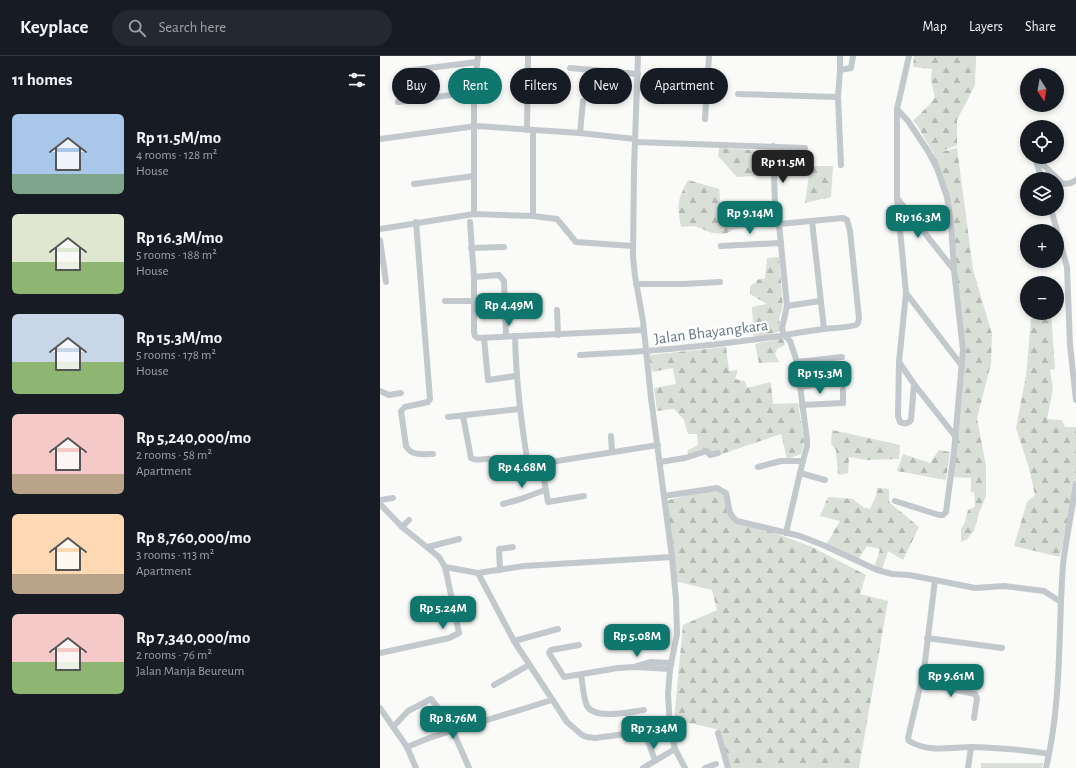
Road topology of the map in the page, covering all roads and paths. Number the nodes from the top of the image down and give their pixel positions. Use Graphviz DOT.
graph roads {
  1 [pos="528,56"];
  2 [pos="638,56"];
  3 [pos="709,56"];
  4 [pos="840,56"];
  5 [pos="853,56"];
  6 [pos="909,56"];
  7 [pos="478,59"];
  8 [pos="423,68"];
  9 [pos="571,68"];
  10 [pos="840,70"];
  11 [pos="638,74"];
  12 [pos="738,94"];
  13 [pos="838,97"];
  14 [pos="474,104"];
  15 [pos="583,104"];
  16 [pos="897,109"];
  17 [pos="705,119"];
  18 [pos="473,126"];
  19 [pos="530,130"];
  20 [pos="580,133"];
  21 [pos="380,139"];
  22 [pos="635,140"];
  23 [pos="773,146"];
  24 [pos="805,148"];
  25 [pos="1042,164"];
  26 [pos="841,165"];
  27 [pos="474,176"];
  28 [pos="1076,180"];
  29 [pos="414,184"];
  30 [pos="897,198"];
  31 [pos="474,214"];
  32 [pos="533,216"];
  33 [pos="1053,216"];
  34 [pos="416,222"];
  35 [pos="470,222"];
  36 [pos="812,222"];
  37 [pos="779,224"];
  38 [pos="380,229"];
  39 [pos="380,240"];
  40 [pos="781,243"];
  41 [pos="633,246"];
  42 [pos="721,246"];
  43 [pos="504,247"];
  44 [pos="471,248"];
  45 [pos="954,270"];
  46 [pos="474,277"];
  47 [pos="386,282"];
  48 [pos="720,282"];
  49 [pos="636,284"];
  50 [pos="906,293"];
  51 [pos="445,301"];
  52 [pos="474,301"];
  53 [pos="820,301"];
  54 [pos="787,306"];
  55 [pos="557,310"];
  56 [pos="824,329"];
  57 [pos="644,330"];
  58 [pos="558,335"];
  59 [pos="782,335"];
  60 [pos="506,336"];
  61 [pos="515,336"];
  62 [pos="484,338"];
  63 [pos="646,352"];
  64 [pos="580,355"];
  65 [pos="842,357"];
  66 [pos="796,362"];
  67 [pos="899,362"];
  68 [pos="962,366"];
  69 [pos="516,376"];
  70 [pos="834,382"];
  71 [pos="914,384"];
  72 [pos="800,387"];
  73 [pos="843,390"];
  74 [pos="380,391"];
  75 [pos="401,393"];
  76 [pos="1076,400"];
  77 [pos="802,405"];
  78 [pos="519,409"];
  79 [pos="463,416"];
  80 [pos="448,417"];
  81 [pos="611,436"];
  82 [pos="955,436"];
  83 [pos="658,445"];
  84 [pos="612,452"];
  85 [pos="718,453"];
  86 [pos="433,454"];
  87 [pos="803,461"];
  88 [pos="660,462"];
  89 [pos="541,463"];
  90 [pos="528,465"];
  91 [pos="758,467"];
  92 [pos="800,473"];
  93 [pos="825,480"];
  94 [pos="1076,484"];
  95 [pos="545,490"];
  96 [pos="584,496"];
  97 [pos="664,496"];
  98 [pos="393,498"];
  99 [pos="380,500"];
  100 [pos="895,501"];
  101 [pos="380,504"];
  102 [pos="503,504"];
  103 [pos="409,520"];
  104 [pos="402,526"];
  105 [pos="786,532"];
  106 [pos="459,539"];
  107 [pos="428,547"];
  108 [pos="513,547"];
  109 [pos="672,557"];
  110 [pos="445,567"];
  111 [pos="500,570"];
  112 [pos="478,573"];
  113 [pos="935,580"];
  114 [pos="1061,602"];
  115 [pos="558,629"];
  116 [pos="927,638"];
  117 [pos="514,641"];
  118 [pos="579,645"];
  119 [pos="1002,648"];
  120 [pos="380,653"];
  121 [pos="671,663"];
  122 [pos="529,665"];
  123 [pos="635,667"];
  124 [pos="670,669"];
  125 [pos="581,675"];
  126 [pos="921,683"];
  127 [pos="494,685"];
  128 [pos="552,700"];
  129 [pos="380,708"];
  130 [pos="644,710"];
  131 [pos="974,718"];
  132 [pos="393,728"];
  133 [pos="670,728"];
  134 [pos="454,730"];
  135 [pos="644,731"];
  136 [pos="718,733"];
  137 [pos="407,747"];
  138 [pos="971,747"];
  139 [pos="675,749"];
  140 [pos="1049,754"];
  141 [pos="655,760"];
  142 [pos="716,764"];
  143 [pos="416,768"];
  144 [pos="470,768"];
  145 [pos="643,768"];
  146 [pos="685,768"];
  147 [pos="705,768"];
  148 [pos="728,768"];
  149 [pos="968,768"];
  150 [pos="1046,768"];
  1 -- 19 [label="street"];
  2 -- 11 [label="street"];
  3 -- 17 [label="street"];
  4 -- 10 [label="street"];
  5 -- 10 [label="street"];
  6 -- 16 [label="street"];
  7 -- 8 [label="street"];
  9 -- 11 [label="street"];
  10 -- 13 [label="street"];
  11 -- 22 [label="street"];
  12 -- 13 [label="street"];
  13 -- 26 [label="street"];
  14 -- 18 [label="street"];
  15 -- 20 [label="street"];
  16 -- 30 [label="street"];
  16 -- 45 [label="street"];
  18 -- 19 [label="street"];
  18 -- 21 [label="street"];
  18 -- 27 [label="street"];
  19 -- 20 [label="street"];
  19 -- 32 [label="street"];
  20 -- 22 [label="street"];
  22 -- 23 [label="street"];
  22 -- 41 [label="street"];
  23 -- 24 [label="street"];
  23 -- 37 [label="street"];
  25 -- 28 [label="street"];
  27 -- 29 [label="street"];
  27 -- 31 [label="street"];
  30 -- 45 [label="street"];
  30 -- 50 [label="street"];
  31 -- 32 [label="street"];
  31 -- 34 [label="street"];
  32 -- 41 [label="street"];
  33 -- 76 [label="street"];
  34 -- 38 [label="street"];
  34 -- 86 [label="street"];
  35 -- 44 [label="street"];
  36 -- 37 [label="street"];
  36 -- 53 [label="street"];
  36 -- 56 [label="street, Jalan Bhayangkara"];
  37 -- 40 [label="street"];
  39 -- 47 [label="street"];
  40 -- 42 [label="street"];
  40 -- 54 [label="street"];
  41 -- 49 [label="street"];
  43 -- 44 [label="street"];
  44 -- 46 [label="street"];
  45 -- 68 [label="street"];
  46 -- 52 [label="street"];
  46 -- 60 [label="street"];
  48 -- 49 [label="street"];
  49 -- 57 [label="street"];
  50 -- 67 [label="street"];
  50 -- 68 [label="street"];
  51 -- 52 [label="street"];
  52 -- 62 [label="street"];
  53 -- 54 [label="street"];
  53 -- 56 [label="street"];
  54 -- 59 [label="street"];
  55 -- 58 [label="street"];
  56 -- 59 [label="street, Jalan Bhayangkara"];
  57 -- 58 [label="street"];
  57 -- 63 [label="street"];
  58 -- 61 [label="street"];
  59 -- 63 [label="street, Jalan Bhayangkara"];
  59 -- 66 [label="street"];
  60 -- 61 [label="street"];
  60 -- 62 [label="street"];
  61 -- 69 [label="street"];
  62 -- 69 [label="street"];
  63 -- 64 [label="street, Jalan Bhayangkara"];
  63 -- 83 [label="street"];
  65 -- 66 [label="street"];
  66 -- 72 [label="street"];
  67 -- 71 [label="street"];
  67 -- 71 [label="street"];
  68 -- 82 [label="street"];
  69 -- 78 [label="street"];
  70 -- 72 [label="street"];
  71 -- 82 [label="street"];
  72 -- 77 [label="street"];
  73 -- 77 [label="street"];
  74 -- 75 [label="street"];
  77 -- 87 [label="street"];
  78 -- 79 [label="street"];
  78 -- 90 [label="street"];
  79 -- 80 [label="street"];
  79 -- 90 [label="street"];
  81 -- 84 [label="street"];
  82 -- 100 [label="street"];
  83 -- 84 [label="street"];
  83 -- 88 [label="street"];
  84 -- 89 [label="street"];
  85 -- 88 [label="street"];
  87 -- 91 [label="street"];
  87 -- 92 [label="street"];
  88 -- 97 [label="street"];
  89 -- 90 [label="street"];
  89 -- 95 [label="street"];
  92 -- 93 [label="street"];
  92 -- 105 [label="street"];
  94 -- 114 [label="street"];
  95 -- 96 [label="street"];
  95 -- 102 [label="street"];
  97 -- 105 [label="street"];
  97 -- 109 [label="street"];
  98 -- 99 [label="street"];
  101 -- 104 [label="street"];
  103 -- 104 [label="street"];
  104 -- 107 [label="street"];
  105 -- 113 [label="street"];
  106 -- 107 [label="street"];
  107 -- 110 [label="street"];
  108 -- 111 [label="street"];
  109 -- 111 [label="street"];
  109 -- 121 [label="street"];
  110 -- 112 [label="street"];
  110 -- 120 [label="street"];
  111 -- 112 [label="street"];
  112 -- 117 [label="street"];
  113 -- 114 [label="street"];
  113 -- 116 [label="street"];
  114 -- 140 [label="street"];
  115 -- 117 [label="street"];
  116 -- 119 [label="street"];
  116 -- 126 [label="street"];
  117 -- 122 [label="street"];
  118 -- 125 [label="street"];
  121 -- 123 [label="street"];
  121 -- 124 [label="street"];
  122 -- 127 [label="street"];
  122 -- 128 [label="street"];
  123 -- 124 [label="street"];
  123 -- 125 [label="street"];
  124 -- 133 [label="street"];
  125 -- 130 [label="street"];
  126 -- 131 [label="street"];
  126 -- 138 [label="street"];
  128 -- 134 [label="street"];
  128 -- 135 [label="street"];
  129 -- 132 [label="street"];
  132 -- 134 [label="street"];
  132 -- 137 [label="street"];
  133 -- 135 [label="street"];
  133 -- 139 [label="street"];
  134 -- 137 [label="street"];
  134 -- 144 [label="street"];
  135 -- 141 [label="street"];
  136 -- 148 [label="street"];
  137 -- 143 [label="street"];
  138 -- 140 [label="street"];
  138 -- 149 [label="street"];
  139 -- 141 [label="street"];
  139 -- 146 [label="street"];
  140 -- 150 [label="street"];
  141 -- 145 [label="street"];
  142 -- 147 [label="street"];
}
